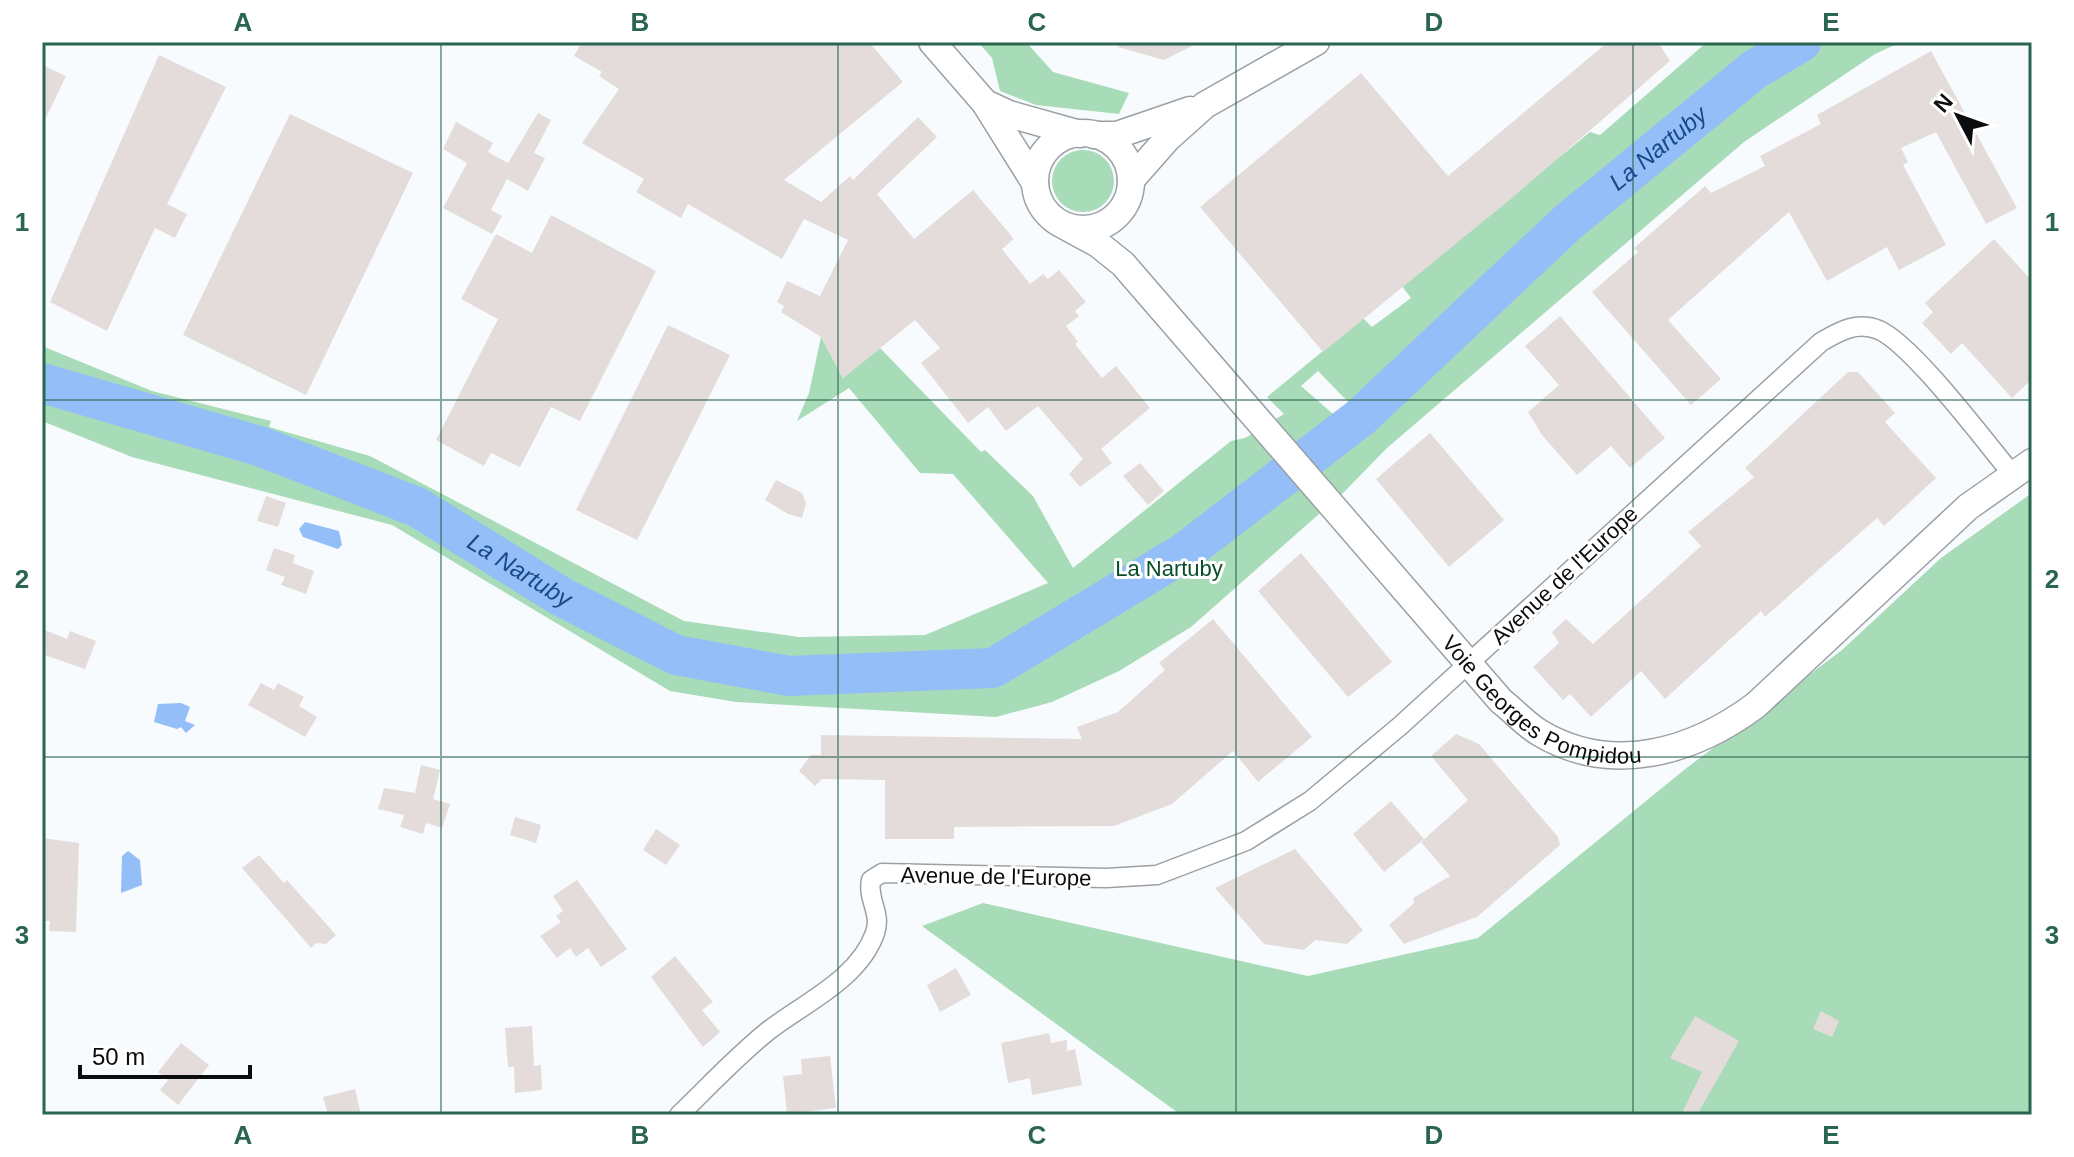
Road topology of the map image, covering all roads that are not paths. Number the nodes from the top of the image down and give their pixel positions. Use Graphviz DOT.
graph roads {
  1 [pos="932,42"];
  2 [pos="1316,42"];
  3 [pos="985,103"];
  4 [pos="1205,105"];
  5 [pos="1087,134"];
  6 [pos="1035,183"];
  7 [pos="1128,191"];
  8 [pos="1065,226"];
  9 [pos="1123,264"];
  10 [pos="2023,469"];
  11 [pos="1469,663"];
  12 [pos="679,1115"];
  1 -- 3 [label="street"];
  2 -- 4 [label="street"];
  3 -- 5 [label="street"];
  3 -- 6 [label="street"];
  4 -- 5 [label="street"];
  4 -- 7 [label="street"];
  5 -- 6 [label="street"];
  5 -- 7 [label="street"];
  6 -- 8 [label="street"];
  7 -- 8 [label="street"];
  7 -- 9 [label="street"];
  8 -- 9 [label="street, Voie Georges Pompidou"];
  9 -- 11 [label="street, Voie Georges Pompidou"];
  10 -- 11 [label="street, Voie Georges Pompidou"];
  10 -- 11 [label="street, Avenue de l'Europe"];
  11 -- 12 [label="street, Avenue de l'Europe"];
}
